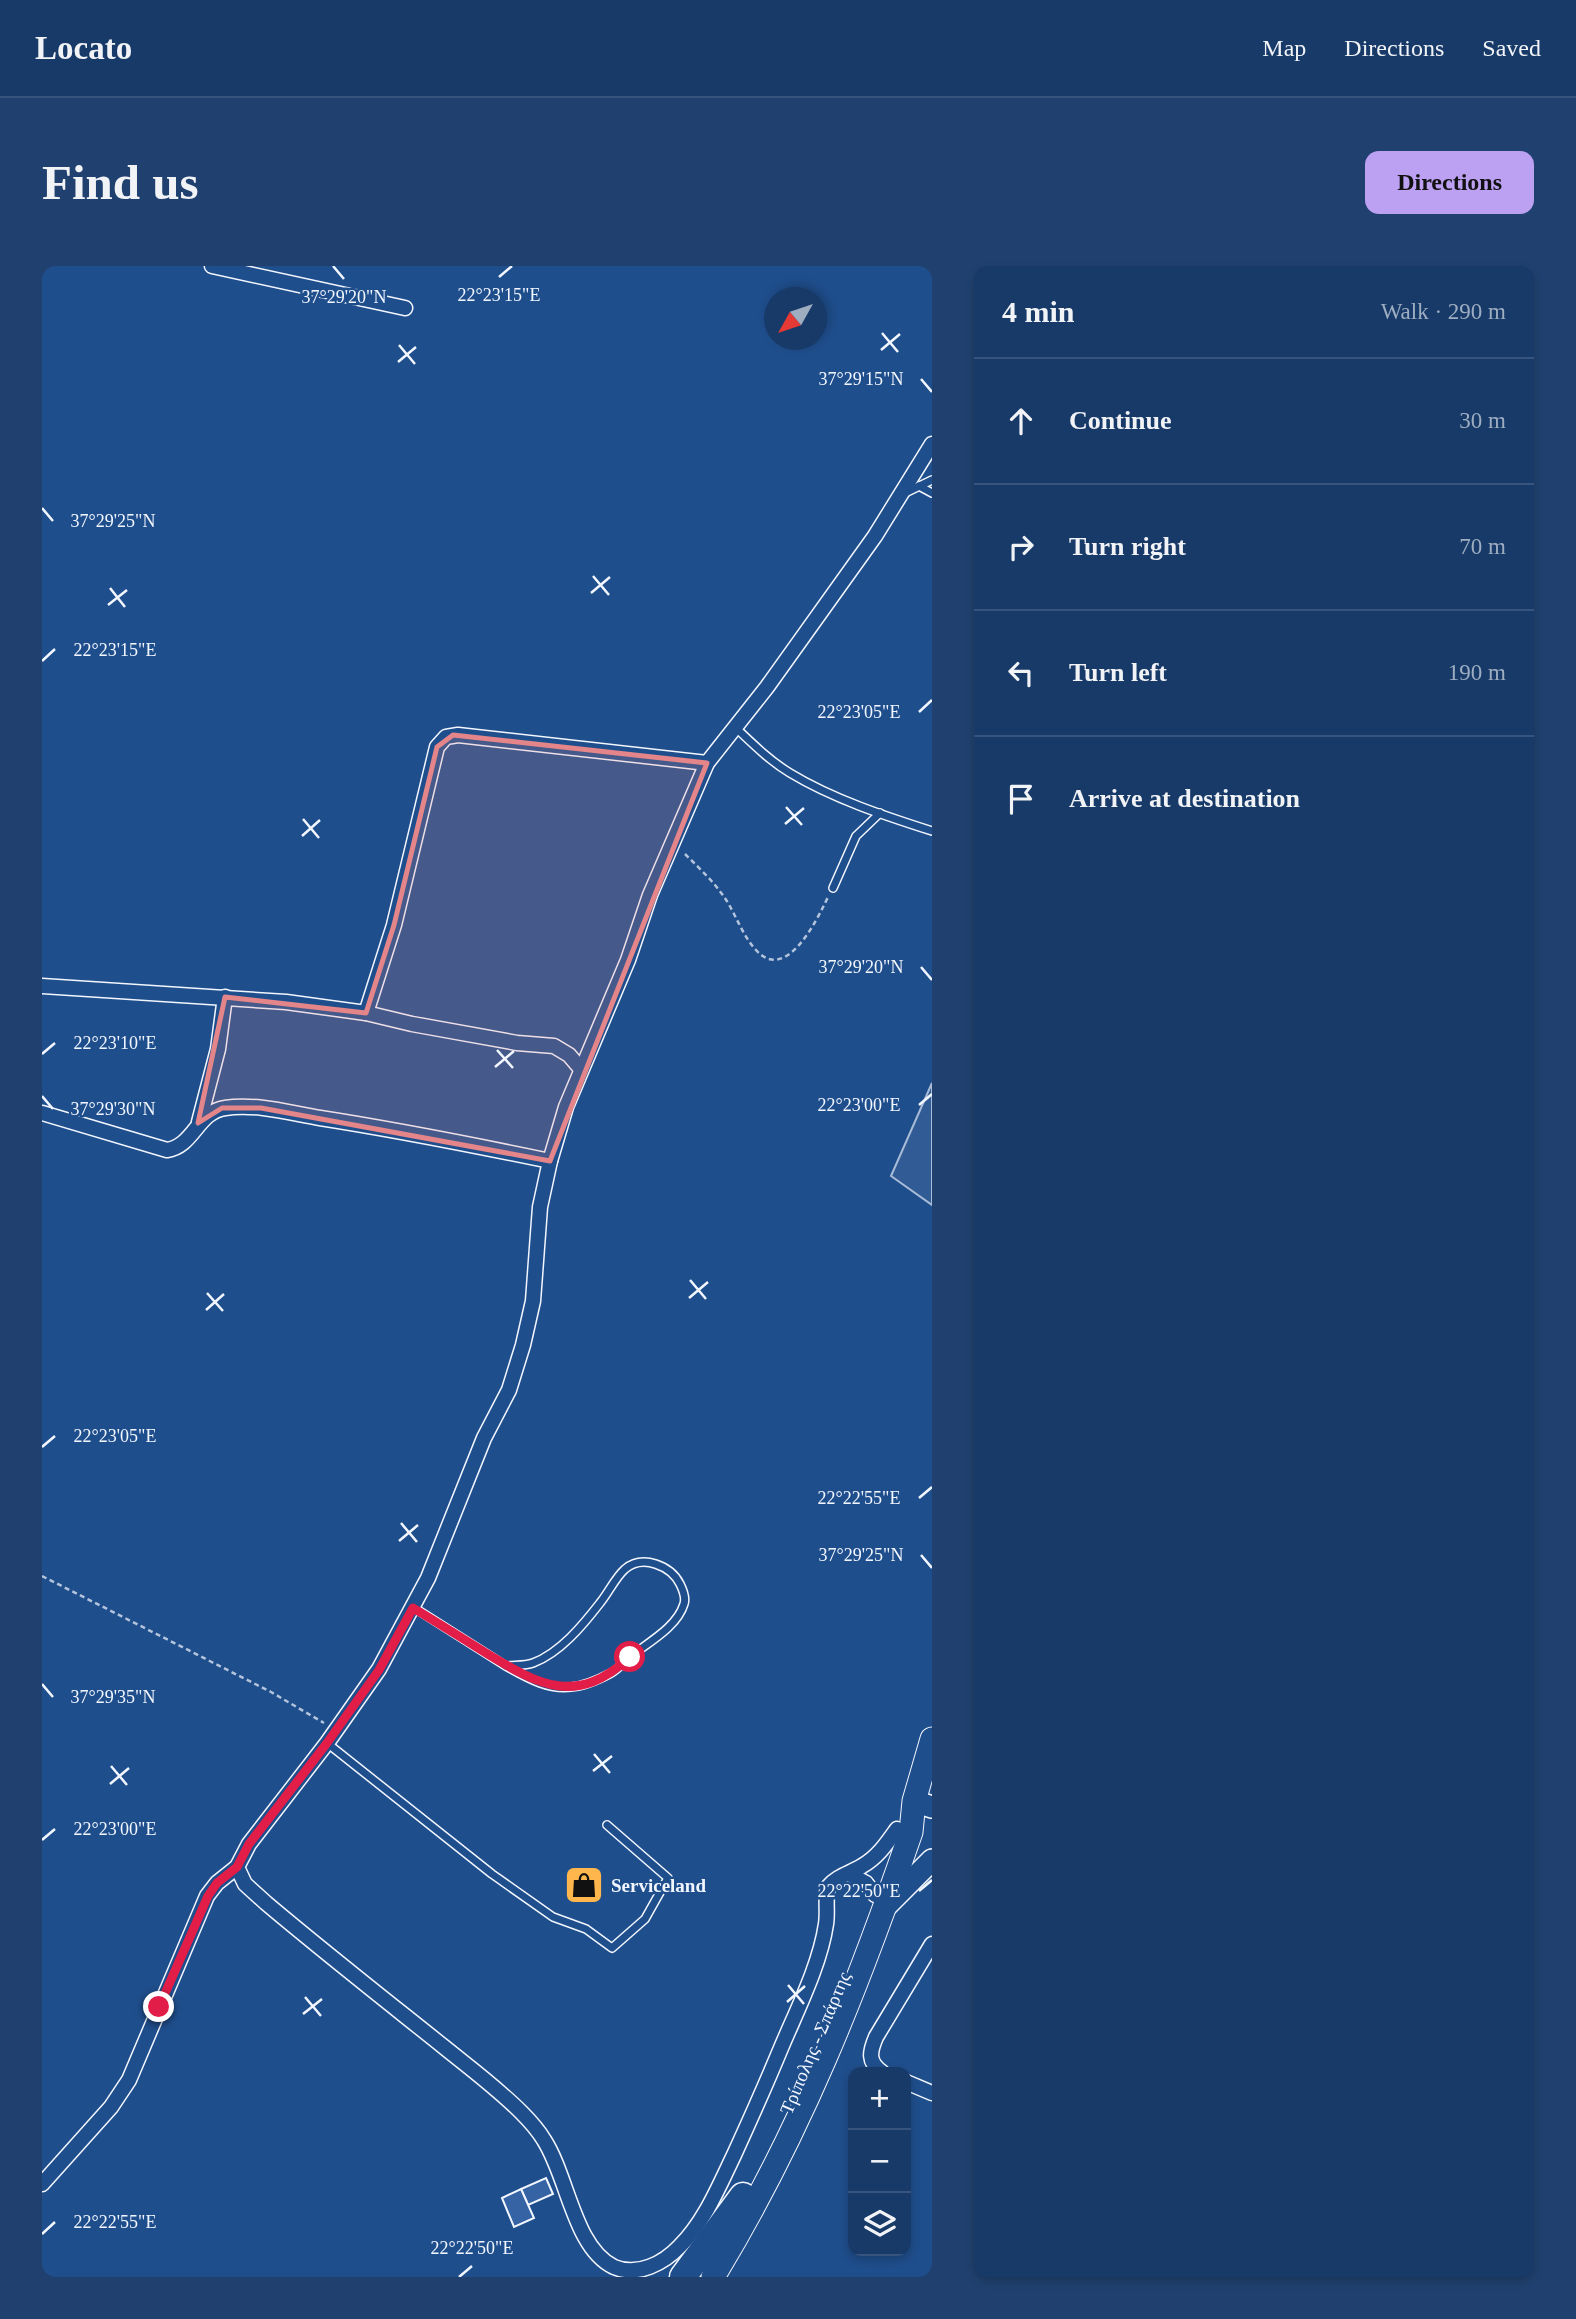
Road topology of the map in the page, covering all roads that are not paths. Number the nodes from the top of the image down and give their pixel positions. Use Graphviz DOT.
graph roads {
  1 [pos="212,266"];
  2 [pos="405,308"];
  3 [pos="932,444"];
  4 [pos="932,480"];
  5 [pos="919,486"];
  6 [pos="932,493"];
  7 [pos="901,495"];
  8 [pos="735,727"];
  9 [pos="707,763"];
  10 [pos="880,813"];
  11 [pos="932,831"];
  12 [pos="833,888"];
  13 [pos="42,986"];
  14 [pos="225,997"];
  15 [pos="366,1013"];
  16 [pos="581,1069"];
  17 [pos="42,1114"];
  18 [pos="198,1124"];
  19 [pos="550,1161"];
  20 [pos="413,1608"];
  21 [pos="506,1665"];
  22 [pos="932,1739"];
  23 [pos="327,1743"];
  24 [pos="926,1778"];
  25 [pos="923,1804"];
  26 [pos="607,1825"];
  27 [pos="897,1829"];
  28 [pos="932,1860"];
  29 [pos="237,1867"];
  30 [pos="849,1874"];
  31 [pos="880,1901"];
  32 [pos="932,1944"];
  33 [pos="874,2067"];
  34 [pos="911,2084"];
  35 [pos="932,2093"];
  36 [pos="42,2184"];
  37 [pos="743,2196"];
  38 [pos="683,2277"];
  39 [pos="697,2277"];
  40 [pos="713,2277"];
  1 -- 2 [label="street"];
  3 -- 7 [label="street"];
  4 -- 5 [label="lane"];
  5 -- 6 [label="lane"];
  5 -- 7 [label="lane"];
  7 -- 8 [label="street"];
  8 -- 9 [label="street"];
  8 -- 10 [label="lane"];
  9 -- 15 [label="street"];
  9 -- 16 [label="street"];
  10 -- 11 [label="lane"];
  10 -- 12 [label="lane"];
  13 -- 14 [label="street"];
  14 -- 15 [label="street"];
  14 -- 18 [label="street"];
  15 -- 16 [label="street"];
  16 -- 19 [label="street"];
  17 -- 18 [label="street"];
  18 -- 19 [label="street"];
  19 -- 20 [label="street"];
  20 -- 21 [label="lane"];
  20 -- 23 [label="street"];
  21 -- 21 [label="lane"];
  22 -- 24 [label="main road, Τρίπολης - Σπάρτης"];
  23 -- 26 [label="lane"];
  23 -- 29 [label="street"];
  24 -- 25 [label="main road, Τρίπολης - Σπάρτης"];
  25 -- 27 [label="main road, Τρίπολης - Σπάρτης"];
  25 -- 31 [label="main road, Τρίπολης - Σπάρτης"];
  27 -- 30 [label="street"];
  27 -- 31 [label="main road, Τρίπολης - Σπάρτης"];
  28 -- 31 [label="main road"];
  29 -- 30 [label="street"];
  29 -- 36 [label="street"];
  30 -- 31 [label="street"];
  31 -- 37 [label="main road, Τρίπολης - Σπάρτης"];
  31 -- 40 [label="main road, Τρίπολης - Σπάρτης"];
  32 -- 33 [label="street"];
  34 -- 35 [label="street"];
  37 -- 38 [label="highway"];
  37 -- 39 [label="main road, Τρίπολης - Σπάρτης"];
}
